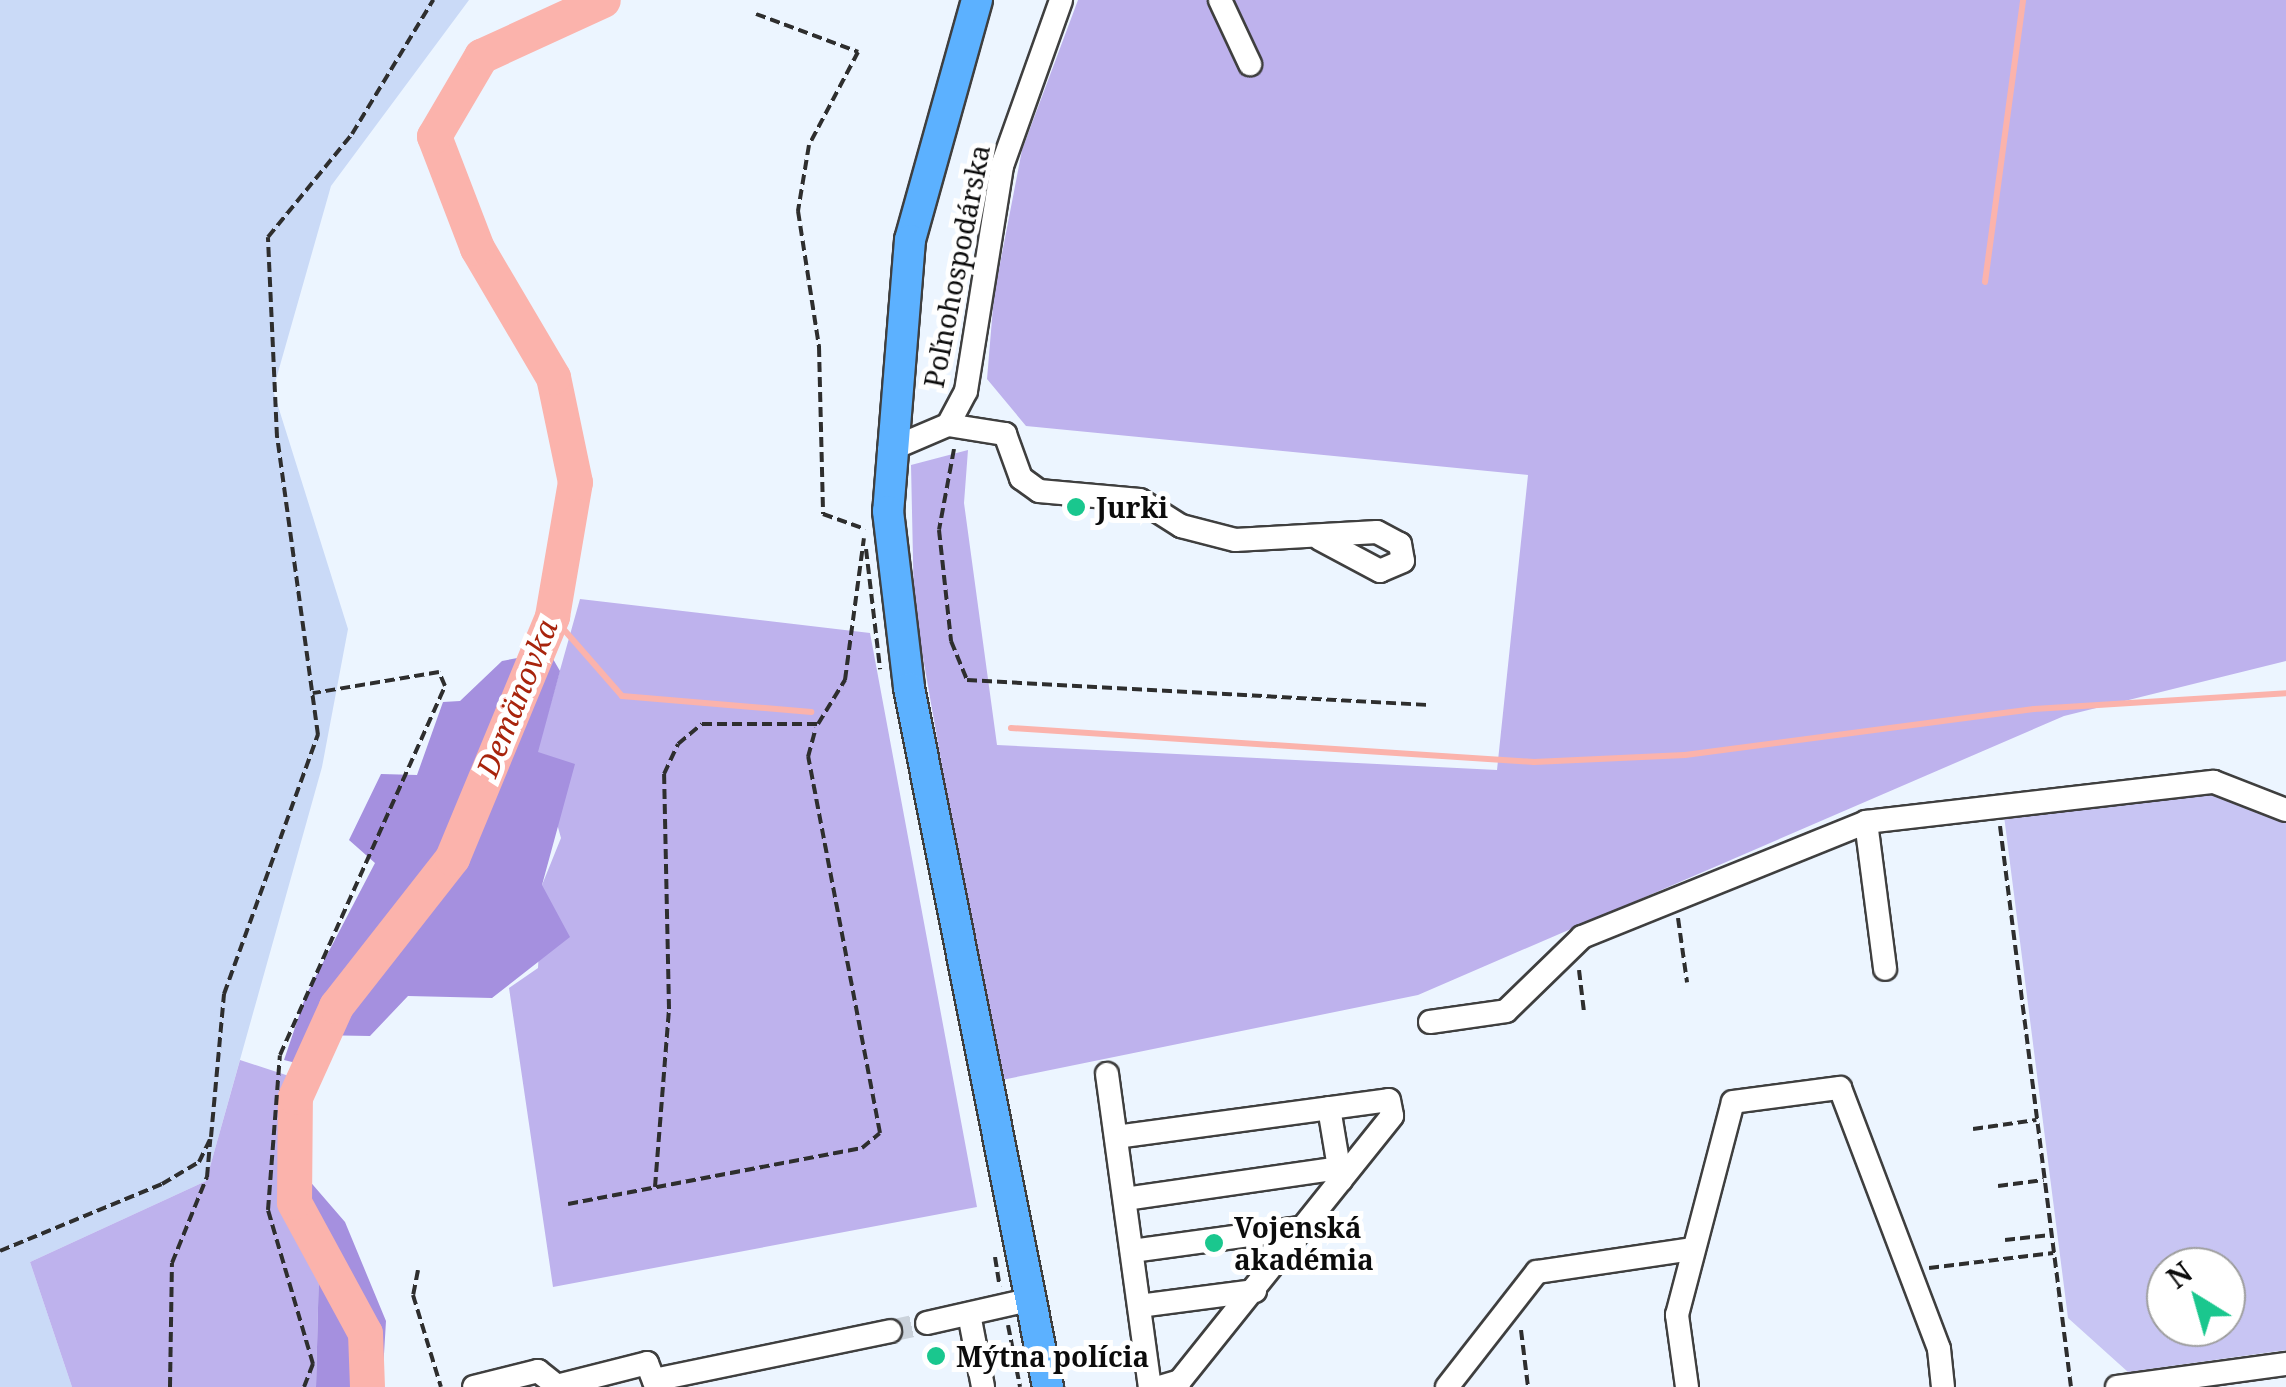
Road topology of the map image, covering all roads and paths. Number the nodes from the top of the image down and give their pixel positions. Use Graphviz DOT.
graph roads {
  1 [pos="433,0"];
  2 [pos="977,0"];
  3 [pos="1061,0"];
  4 [pos="1220,0"];
  5 [pos="756,14"];
  6 [pos="1250,64"];
  7 [pos="953,425"];
  8 [pos="889,450"];
  9 [pos="879,530"];
  10 [pos="1320,539"];
  11 [pos="314,692"];
  12 [pos="1426,704"];
  13 [pos="818,724"];
  14 [pos="1997,804"];
  15 [pos="2286,810"];
  16 [pos="1866,822"];
  17 [pos="1675,899"];
  18 [pos="1575,941"];
  19 [pos="1885,969"];
  20 [pos="1686,982"];
  21 [pos="1584,1012"];
  22 [pos="1430,1022"];
  23 [pos="1107,1074"];
  24 [pos="1329,1108"];
  25 [pos="2036,1120"];
  26 [pos="1973,1128"];
  27 [pos="211,1137"];
  28 [pos="1116,1137"];
  29 [pos="1340,1174"];
  30 [pos="2044,1180"];
  31 [pos="1998,1186"];
  32 [pos="655,1187"];
  33 [pos="1125,1200"];
  34 [pos="568,1204"];
  35 [pos="1307,1227"];
  36 [pos="2051,1234"];
  37 [pos="2005,1240"];
  38 [pos="1692,1249"];
  39 [pos="0,1250"];
  40 [pos="1132,1251"];
  41 [pos="2054,1253"];
  42 [pos="418,1270"];
  43 [pos="1910,1270"];
  44 [pos="1516,1290"];
  45 [pos="1254,1291"];
  46 [pos="1028,1300"];
  47 [pos="1138,1306"];
  48 [pos="968,1314"];
  49 [pos="927,1324"];
  50 [pos="890,1331"];
  51 [pos="2286,1364"];
  52 [pos="553,1384"];
  53 [pos="655,1384"];
  54 [pos="2167,1384"];
  55 [pos="170,1387"];
  56 [pos="304,1387"];
  57 [pos="442,1387"];
  58 [pos="474,1387"];
  59 [pos="983,1387"];
  60 [pos="1048,1387"];
  61 [pos="1150,1387"];
  62 [pos="1160,1387"];
  63 [pos="1447,1387"];
  64 [pos="1528,1387"];
  65 [pos="1688,1387"];
  66 [pos="1943,1387"];
  67 [pos="2071,1387"];
  68 [pos="2117,1387"];
  1 -- 11 [label="path"];
  2 -- 8 [label="main road"];
  3 -- 7 [label="street, Poľnohospodárska"];
  4 -- 6 [label="street"];
  5 -- 9 [label="path"];
  7 -- 8 [label="street, Poľnohospodárska"];
  7 -- 10 [label="street"];
  7 -- 12 [label="path"];
  8 -- 9 [label="main road"];
  9 -- 13 [label="path"];
  9 -- 46 [label="main road"];
  11 -- 27 [label="path"];
  11 -- 56 [label="path"];
  13 -- 32 [label="path"];
  13 -- 32 [label="path"];
  14 -- 15 [label="street"];
  14 -- 16 [label="street"];
  14 -- 25 [label="path"];
  16 -- 17 [label="street"];
  16 -- 19 [label="street"];
  17 -- 18 [label="street"];
  17 -- 20 [label="path"];
  18 -- 21 [label="path"];
  18 -- 22 [label="street"];
  23 -- 28 [label="street"];
  24 -- 28 [label="street"];
  24 -- 29 [label="street"];
  24 -- 29 [label="street"];
  25 -- 26 [label="path"];
  25 -- 30 [label="path"];
  27 -- 39 [label="path"];
  27 -- 55 [label="path"];
  28 -- 33 [label="street"];
  29 -- 33 [label="street"];
  29 -- 35 [label="street"];
  30 -- 31 [label="path"];
  30 -- 36 [label="path"];
  32 -- 34 [label="path"];
  33 -- 40 [label="street"];
  35 -- 40 [label="street"];
  35 -- 45 [label="street"];
  36 -- 37 [label="path"];
  36 -- 41 [label="path"];
  38 -- 43 [label="street"];
  38 -- 44 [label="street"];
  38 -- 65 [label="street"];
  40 -- 47 [label="street"];
  41 -- 43 [label="path"];
  41 -- 67 [label="path"];
  42 -- 57 [label="path"];
  43 -- 66 [label="street"];
  44 -- 63 [label="street"];
  44 -- 64 [label="path"];
  45 -- 47 [label="street"];
  45 -- 62 [label="street"];
  46 -- 48 [label="street"];
  46 -- 60 [label="main road"];
  47 -- 61 [label="street"];
  48 -- 49 [label="street"];
  48 -- 59 [label="street"];
  50 -- 53 [label="street"];
  51 -- 54 [label="street"];
  52 -- 53 [label="street"];
  52 -- 58 [label="street"];
  54 -- 68 [label="street"];
}
